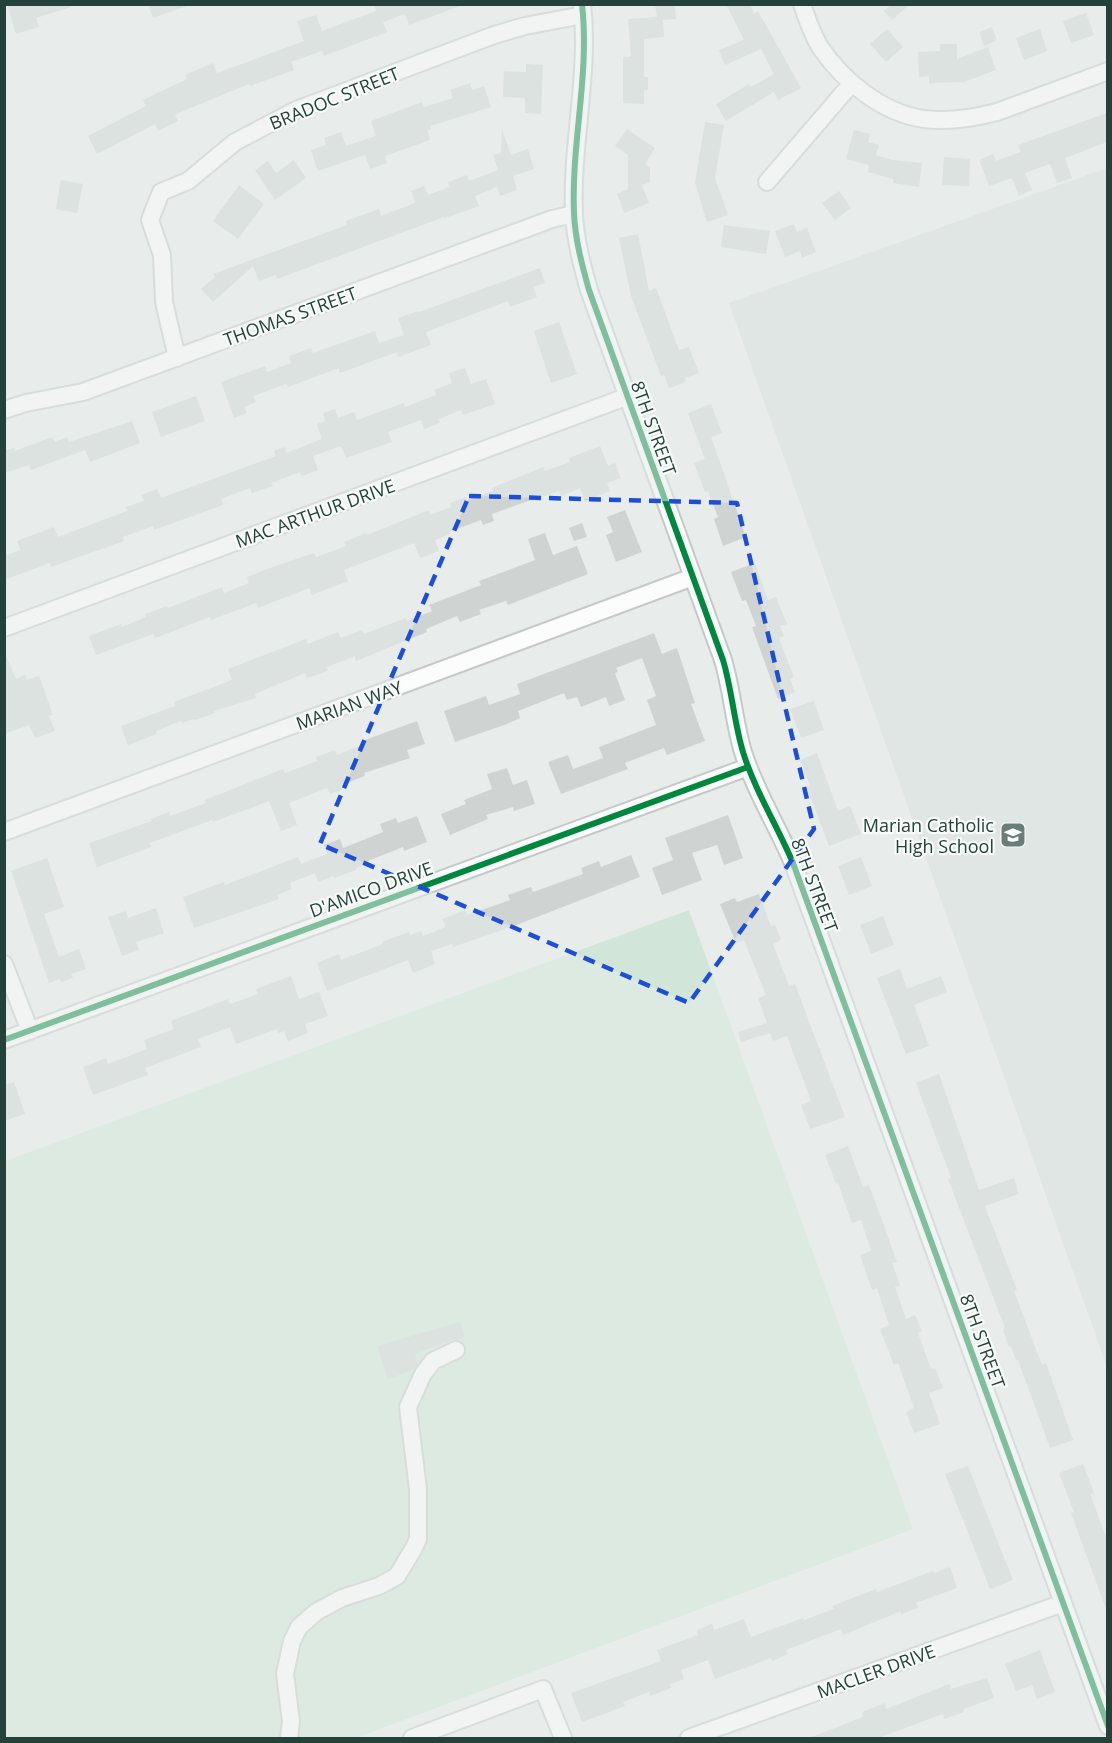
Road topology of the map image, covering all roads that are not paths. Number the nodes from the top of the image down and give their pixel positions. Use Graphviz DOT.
graph roads {
  1 [pos="802,4"];
  2 [pos="582,10"];
  3 [pos="1107,71"];
  4 [pos="852,83"];
  5 [pos="767,182"];
  6 [pos="574,214"];
  7 [pos="177,358"];
  8 [pos="626,397"];
  9 [pos="4,410"];
  10 [pos="693,577"];
  11 [pos="4,628"];
  12 [pos="748,767"];
  13 [pos="4,832"];
  14 [pos="4,963"];
  15 [pos="30,1031"];
  16 [pos="4,1040"];
  17 [pos="456,1350"];
  18 [pos="1063,1603"];
  19 [pos="1107,1725"];
  20 [pos="289,1738"];
  21 [pos="412,1738"];
  22 [pos="563,1738"];
  23 [pos="689,1738"];
  1 -- 4 [label="street"];
  2 -- 6 [label="street, 8TH STREET"];
  2 -- 7 [label="street, BRADOC STREET"];
  3 -- 4 [label="street"];
  4 -- 5 [label="street"];
  6 -- 7 [label="street, THOMAS STREET"];
  6 -- 8 [label="street, 8TH STREET"];
  7 -- 9 [label="street, THOMAS STREET"];
  8 -- 10 [label="street, 8TH STREET"];
  8 -- 11 [label="street, MAC ARTHUR DRIVE"];
  10 -- 12 [label="street, 8TH STREET"];
  10 -- 13 [label="street, MARIAN WAY"];
  12 -- 15 [label="street, D'AMICO DRIVE"];
  12 -- 18 [label="street, 8TH STREET"];
  14 -- 15 [label="street"];
  15 -- 16 [label="street, D'AMICO DRIVE"];
  17 -- 20 [label="street"];
  18 -- 19 [label="street, 8TH STREET"];
  18 -- 23 [label="street, MACLER DRIVE"];
  21 -- 22 [label="street"];
}
